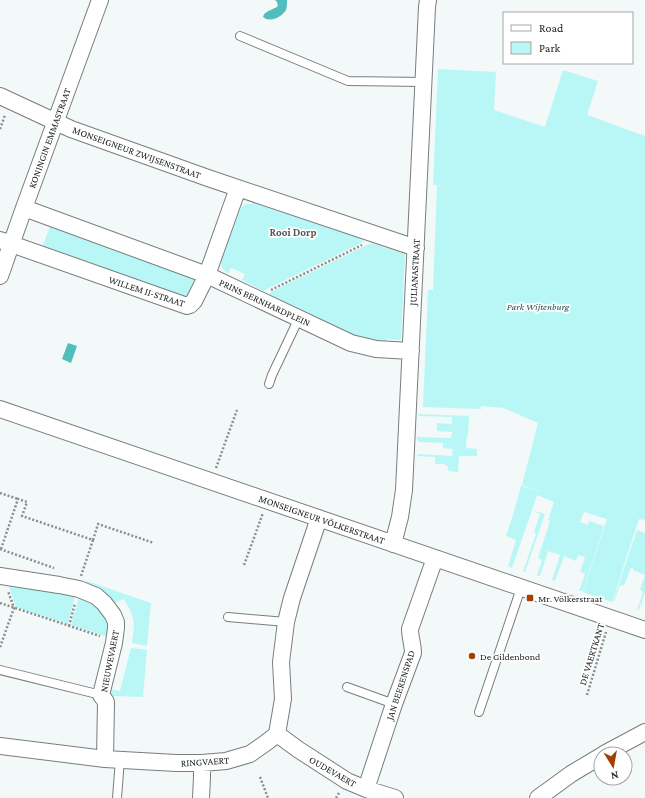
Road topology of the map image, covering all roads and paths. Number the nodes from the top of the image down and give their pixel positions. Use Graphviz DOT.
graph roads {
  1 [pos="100,0"];
  2 [pos="428,0"];
  3 [pos="240,36"];
  4 [pos="423,82"];
  5 [pos="0,96"];
  6 [pos="55,122"];
  7 [pos="238,188"];
  8 [pos="24,208"];
  9 [pos="380,236"];
  10 [pos="6,242"];
  11 [pos="416,248"];
  12 [pos="207,275"];
  13 [pos="0,276"];
  14 [pos="255,298"];
  15 [pos="299,318"];
  16 [pos="411,351"];
  17 [pos="269,384"];
  18 [pos="0,409"];
  19 [pos="237,410"];
  20 [pos="212,481"];
  21 [pos="0,493"];
  22 [pos="18,499"];
  23 [pos="268,501"];
  24 [pos="319,518"];
  25 [pos="93,540"];
  26 [pos="154,543"];
  27 [pos="393,544"];
  28 [pos="1,549"];
  29 [pos="435,558"];
  30 [pos="244,565"];
  31 [pos="3,576"];
  32 [pos="80,578"];
  33 [pos="521,588"];
  34 [pos="0,603"];
  35 [pos="14,608"];
  36 [pos="228,617"];
  37 [pos="610,618"];
  38 [pos="286,622"];
  39 [pos="645,630"];
  40 [pos="114,641"];
  41 [pos="0,647"];
  42 [pos="0,670"];
  43 [pos="347,687"];
  44 [pos="101,695"];
  45 [pos="587,695"];
  46 [pos="394,704"];
  47 [pos="479,712"];
  48 [pos="645,732"];
  49 [pos="277,734"];
  50 [pos="0,746"];
  51 [pos="619,746"];
  52 [pos="112,759"];
  53 [pos="593,761"];
  54 [pos="202,763"];
  55 [pos="260,777"];
  56 [pos="366,789"];
  57 [pos="117,798"];
  58 [pos="201,798"];
  59 [pos="268,798"];
  60 [pos="395,798"];
  61 [pos="538,798"];
  1 -- 6 [label="street, KONINGIN EMMASTRAAT"];
  2 -- 4 [label="street, JULIANASTRAAT"];
  3 -- 4 [label="lane"];
  4 -- 11 [label="street, JULIANASTRAAT"];
  5 -- 6 [label="street, MONSEIGNEUR ZWIJSENSTRAAT"];
  6 -- 7 [label="street, MONSEIGNEUR ZWIJSENSTRAAT"];
  6 -- 8 [label="street, KONINGIN EMMASTRAAT"];
  7 -- 9 [label="street"];
  7 -- 12 [label="street, PRINS BERNHARDPLEIN"];
  8 -- 10 [label="street, KONINGIN EMMASTRAAT"];
  8 -- 12 [label="street"];
  9 -- 11 [label="street"];
  9 -- 14 [label="path"];
  10 -- 12 [label="street, WILLEM II-STRAAT"];
  10 -- 13 [label="street, KONINGIN EMMASTRAAT"];
  11 -- 16 [label="street, JULIANASTRAAT"];
  12 -- 14 [label="street, PRINS BERNHARDPLEIN"];
  14 -- 15 [label="street, PRINS BERNHARDPLEIN"];
  15 -- 16 [label="street, PRINS BERNHARDPLEIN"];
  15 -- 17 [label="lane"];
  16 -- 27 [label="street, JULIANASTRAAT"];
  18 -- 20 [label="street, MONSEIGNEUR VÖLKERSTRAAT"];
  19 -- 20 [label="path"];
  20 -- 23 [label="street, MONSEIGNEUR VÖLKERSTRAAT"];
  21 -- 22 [label="path"];
  22 -- 25 [label="path"];
  22 -- 28 [label="path"];
  23 -- 24 [label="street, MONSEIGNEUR VÖLKERSTRAAT"];
  23 -- 30 [label="path"];
  24 -- 27 [label="street, MONSEIGNEUR VÖLKERSTRAAT"];
  24 -- 38 [label="street"];
  25 -- 26 [label="path"];
  25 -- 32 [label="path"];
  27 -- 29 [label="street, MONSEIGNEUR VÖLKERSTRAAT"];
  29 -- 33 [label="street, MONSEIGNEUR VÖLKERSTRAAT"];
  29 -- 46 [label="street, JAN BEERENSPAD"];
  31 -- 35 [label="path"];
  31 -- 40 [label="street, NIEUWEVAERT"];
  33 -- 37 [label="street, MONSEIGNEUR VÖLKERSTRAAT"];
  33 -- 47 [label="lane"];
  34 -- 35 [label="path"];
  35 -- 40 [label="path"];
  35 -- 41 [label="path"];
  36 -- 38 [label="lane"];
  37 -- 39 [label="street, MONSEIGNEUR VÖLKERSTRAAT"];
  37 -- 45 [label="path, DE VAERTKANT"];
  38 -- 49 [label="street"];
  40 -- 44 [label="street, NIEUWEVAERT"];
  42 -- 44 [label="lane"];
  43 -- 46 [label="lane"];
  44 -- 52 [label="street, NIEUWEVAERT"];
  46 -- 56 [label="street, JAN BEERENSPAD"];
  48 -- 51 [label="street"];
  49 -- 54 [label="street, RINGVAERT"];
  49 -- 56 [label="street, OUDEVAERT"];
  50 -- 52 [label="street, RINGVAERT"];
  52 -- 54 [label="street, RINGVAERT"];
  52 -- 57 [label="lane"];
  53 -- 61 [label="street"];
  54 -- 58 [label="street"];
  55 -- 59 [label="path"];
  56 -- 60 [label="street, OUDEVAERT"];
}
